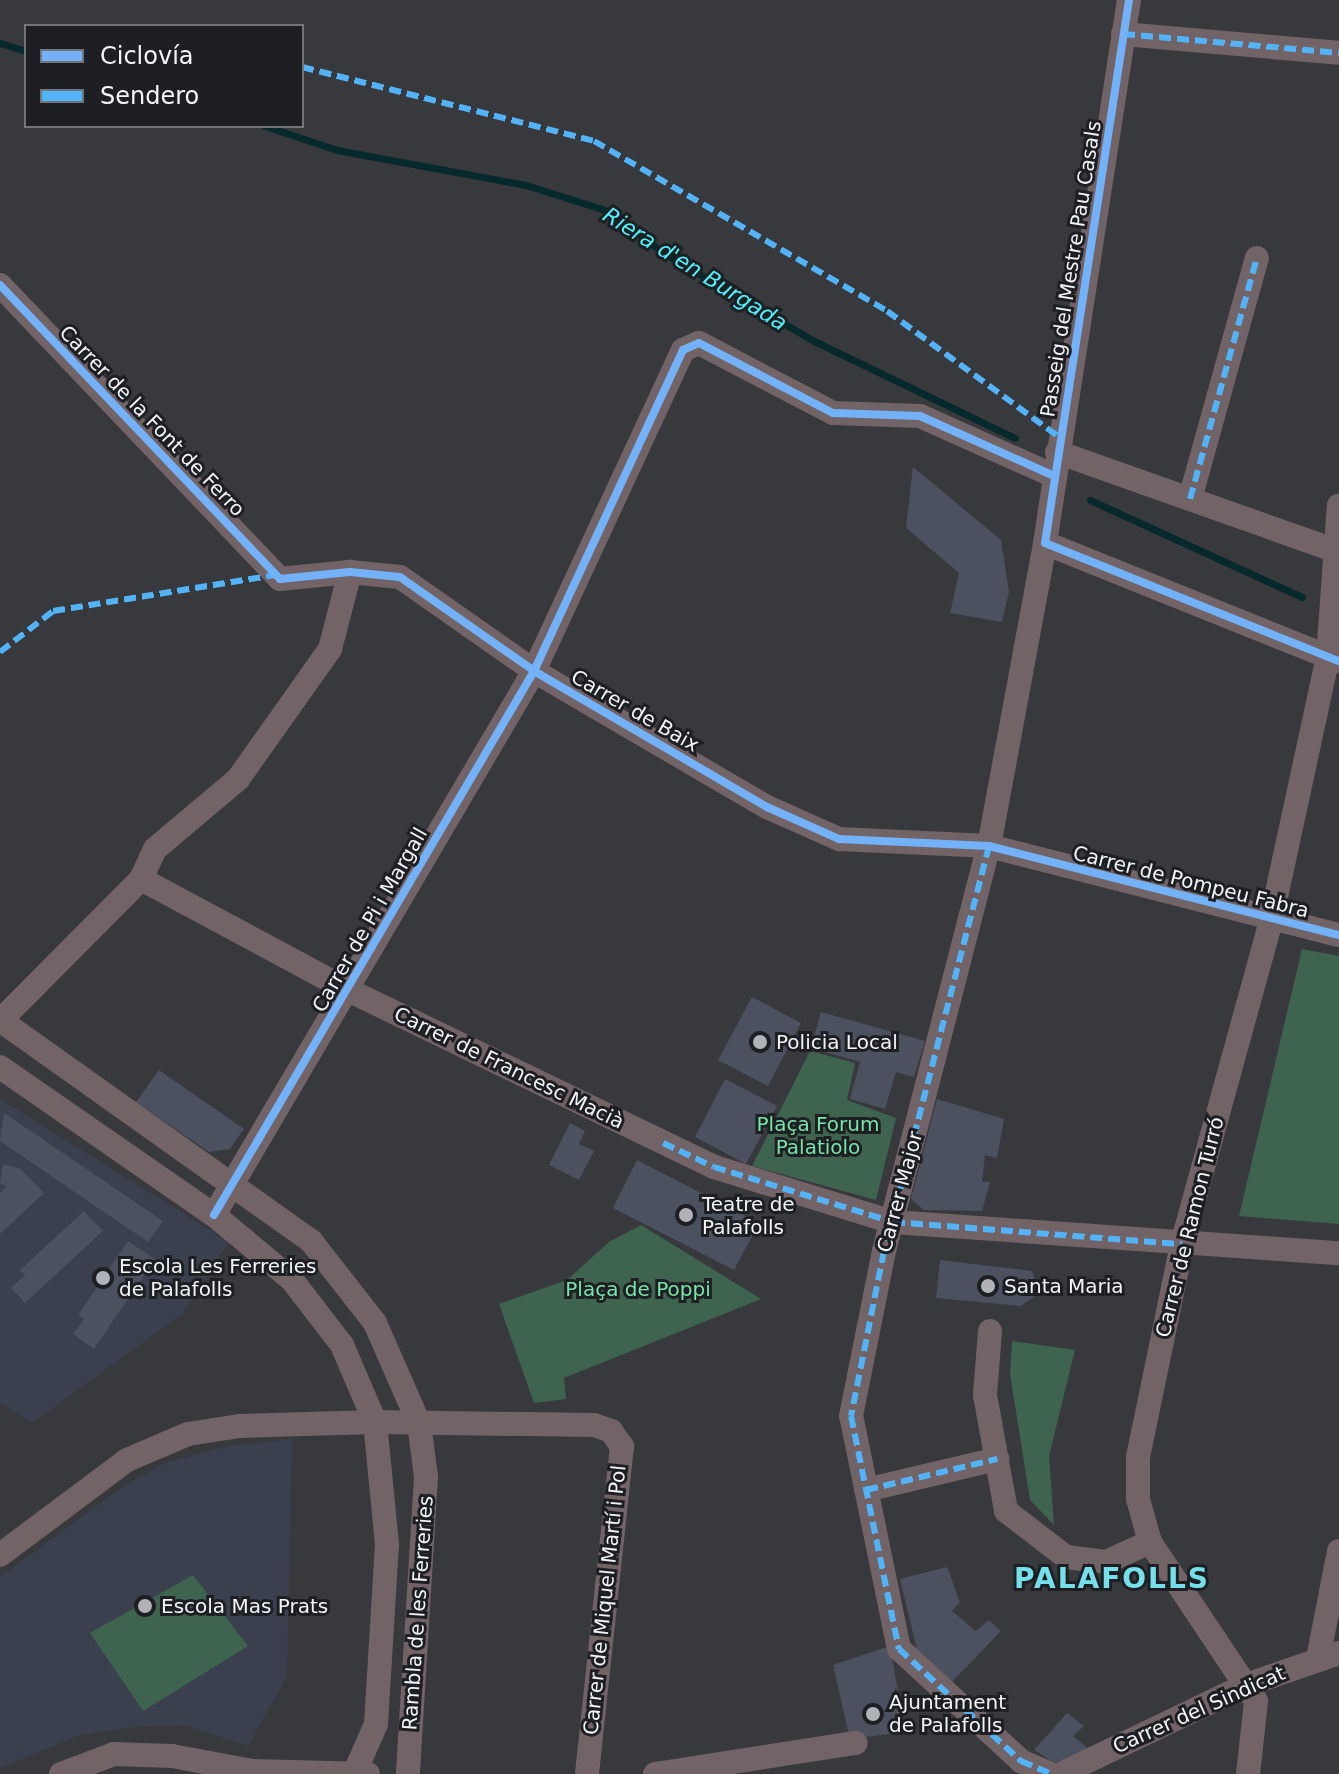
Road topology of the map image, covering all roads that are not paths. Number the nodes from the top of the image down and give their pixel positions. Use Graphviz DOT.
graph roads {
  1 [pos="1129,0"];
  2 [pos="1123,34"];
  3 [pos="1339,53"];
  4 [pos="1257,258"];
  5 [pos="0,285"];
  6 [pos="1055,464"];
  7 [pos="1190,499"];
  8 [pos="1339,505"];
  9 [pos="1045,543"];
  10 [pos="1334,550"];
  11 [pos="350,572"];
  12 [pos="280,579"];
  13 [pos="1333,659"];
  14 [pos="534,671"];
  15 [pos="989,846"];
  16 [pos="141,879"];
  17 [pos="1271,920"];
  18 [pos="1339,935"];
  19 [pos="348,990"];
  20 [pos="0,1020"];
  21 [pos="0,1067"];
  22 [pos="234,1185"];
  23 [pos="214,1215"];
  24 [pos="893,1222"];
  25 [pos="1182,1244"];
  26 [pos="1339,1253"];
  27 [pos="990,1331"];
  28 [pos="375,1422"];
  29 [pos="419,1423"];
  30 [pos="997,1459"];
  31 [pos="866,1490"];
  32 [pos="1150,1542"];
  33 [pos="1339,1551"];
  34 [pos="0,1555"];
  35 [pos="1328,1656"];
  36 [pos="1246,1685"];
  37 [pos="856,1743"];
  38 [pos="772,1766"];
  39 [pos="359,1773"];
  40 [pos="61,1774"];
  41 [pos="408,1774"];
  42 [pos="587,1774"];
  43 [pos="655,1774"];
  44 [pos="1051,1774"];
  45 [pos="1061,1774"];
  46 [pos="1248,1774"];
  1 -- 2 [label="street, Passeig del Mestre Pau Casals"];
  2 -- 3 [label="street"];
  2 -- 6 [label="street, Passeig del Mestre Pau Casals"];
  4 -- 7 [label="street"];
  5 -- 12 [label="street, Carrer de la Font de Ferro"];
  6 -- 7 [label="street"];
  6 -- 9 [label="street, Passeig del Mestre Pau Casals"];
  6 -- 14 [label="street, Carrer de Pi i Margall"];
  7 -- 10 [label="street"];
  8 -- 10 [label="street, Carrer de Ramon Turró"];
  9 -- 13 [label="street"];
  9 -- 15 [label="street, Carrer Major"];
  10 -- 13 [label="street, Carrer de Ramon Turró"];
  11 -- 12 [label="street, Carrer de Baix"];
  11 -- 14 [label="street, Carrer de Baix"];
  11 -- 16 [label="street"];
  13 -- 17 [label="street, Carrer de Ramon Turró"];
  14 -- 15 [label="street, Carrer de Baix"];
  14 -- 19 [label="street, Carrer de Pi i Margall"];
  15 -- 17 [label="street, Carrer de Pompeu Fabra"];
  15 -- 24 [label="street, Carrer Major"];
  16 -- 19 [label="street, Carrer de Francesc Macià"];
  16 -- 20 [label="street"];
  17 -- 18 [label="street, Carrer de Pompeu Fabra"];
  17 -- 25 [label="street, Carrer de Ramon Turró"];
  19 -- 22 [label="street, Carrer de Pi i Margall"];
  19 -- 24 [label="street, Carrer de Francesc Macià"];
  20 -- 22 [label="street, Rambla de les Ferreries"];
  21 -- 23 [label="street, Rambla de les Ferreries"];
  22 -- 23 [label="street, Carrer de Pi i Margall"];
  22 -- 29 [label="street, Rambla de les Ferreries"];
  23 -- 28 [label="street, Rambla de les Ferreries"];
  24 -- 25 [label="street, Carrer de Francesc Macià"];
  24 -- 31 [label="street, Carrer Major"];
  25 -- 26 [label="street, Carrer de Francesc Macià"];
  25 -- 32 [label="street, Carrer de Ramon Turró"];
  27 -- 30 [label="street"];
  28 -- 29 [label="street"];
  28 -- 34 [label="street"];
  28 -- 39 [label="street, Rambla de les Ferreries"];
  29 -- 41 [label="street, Rambla de les Ferreries"];
  29 -- 42 [label="street, Carrer de Miquel Martí i Pol"];
  30 -- 31 [label="street"];
  30 -- 32 [label="street"];
  31 -- 44 [label="street, Carrer Major"];
  32 -- 36 [label="street, Carrer de Ramon Turró"];
  33 -- 35 [label="street"];
  35 -- 36 [label="street, Carrer del Sindicat"];
  36 -- 45 [label="street, Carrer del Sindicat"];
  36 -- 46 [label="street, Carrer de Ramon Turró"];
  37 -- 38 [label="street"];
  38 -- 43 [label="street"];
  39 -- 40 [label="street"];
}
